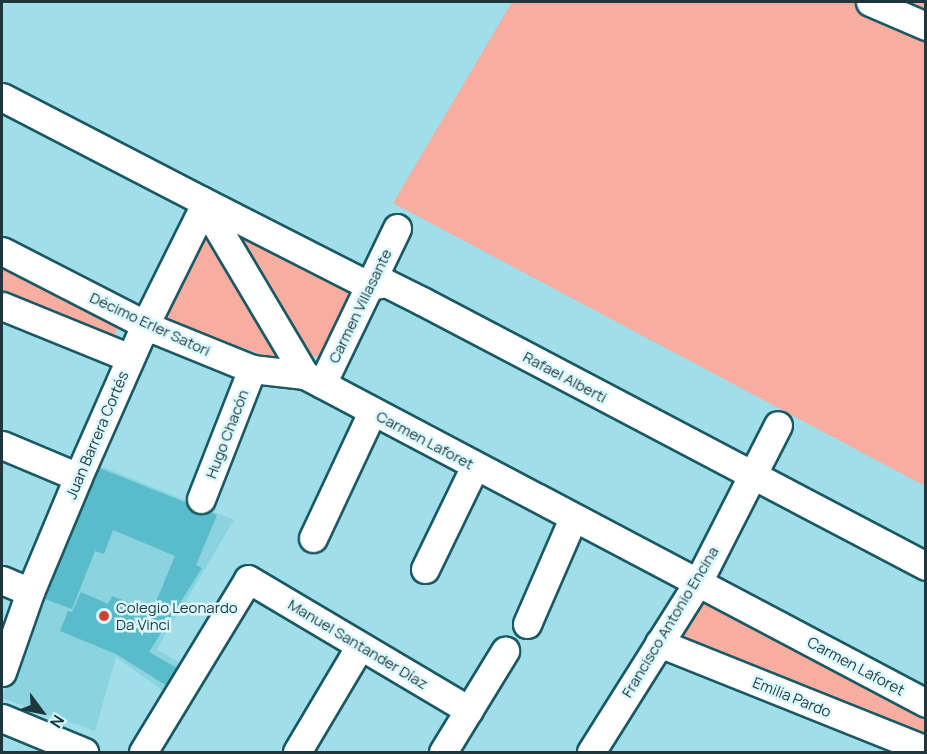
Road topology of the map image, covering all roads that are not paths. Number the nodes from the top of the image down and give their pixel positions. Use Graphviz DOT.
graph roads {
  1 [pos="870,2"];
  2 [pos="926,26"];
  3 [pos="2,97"];
  4 [pos="203,202"];
  5 [pos="398,228"];
  6 [pos="2,251"];
  7 [pos="370,286"];
  8 [pos="2,306"];
  9 [pos="145,325"];
  10 [pos="130,358"];
  11 [pos="252,369"];
  12 [pos="313,379"];
  13 [pos="372,412"];
  14 [pos="778,425"];
  15 [pos="2,446"];
  16 [pos="475,466"];
  17 [pos="752,476"];
  18 [pos="78,477"];
  19 [pos="201,499"];
  20 [pos="573,518"];
  21 [pos="314,538"];
  22 [pos="926,566"];
  23 [pos="425,569"];
  24 [pos="2,580"];
  25 [pos="698,582"];
  26 [pos="30,592"];
  27 [pos="528,624"];
  28 [pos="659,643"];
  29 [pos="360,646"];
  30 [pos="505,651"];
  31 [pos="2,672"];
  32 [pos="926,703"];
  33 [pos="469,710"];
  34 [pos="2,718"];
  35 [pos="25,741"];
  36 [pos="926,750"];
  37 [pos="595,751"];
  38 [pos="84,753"];
  39 [pos="143,753"];
  40 [pos="297,753"];
  41 [pos="444,753"];
  1 -- 2 [label="street"];
  3 -- 4 [label="street"];
  4 -- 7 [label="street, Rafael Alberti"];
  4 -- 9 [label="street, Juan Barrera Cortés"];
  4 -- 12 [label="street"];
  5 -- 7 [label="street, Carmen Villasante"];
  6 -- 9 [label="street, Décimo Erler Satori"];
  7 -- 12 [label="street, Carmen Villasante"];
  7 -- 17 [label="street, Rafael Alberti"];
  8 -- 10 [label="street"];
  9 -- 10 [label="street, Juan Barrera Cortés"];
  9 -- 11 [label="street, Décimo Erler Satori"];
  10 -- 18 [label="street, Juan Barrera Cortés"];
  11 -- 12 [label="street, Décimo Erler Satori"];
  11 -- 19 [label="street, Hugo Chacón"];
  12 -- 13 [label="street, Carmen Laforet"];
  13 -- 16 [label="street, Carmen Laforet"];
  13 -- 21 [label="street"];
  14 -- 17 [label="street, Francisco Antonio Encina"];
  15 -- 18 [label="street"];
  16 -- 20 [label="street, Carmen Laforet"];
  16 -- 23 [label="street"];
  17 -- 22 [label="street, Rafael Alberti"];
  17 -- 25 [label="street, Francisco Antonio Encina"];
  18 -- 26 [label="street, Juan Barrera Cortés"];
  20 -- 25 [label="street, Carmen Laforet"];
  20 -- 27 [label="street"];
  24 -- 26 [label="street"];
  25 -- 28 [label="street, Francisco Antonio Encina"];
  25 -- 32 [label="street, Carmen Laforet"];
  26 -- 31 [label="street, Juan Barrera Cortés"];
  28 -- 36 [label="street, Emilia Pardo"];
  28 -- 37 [label="street, Francisco Antonio Encina"];
  29 -- 33 [label="street, Manuel Santander Díaz"];
  29 -- 39 [label="street, Manuel Santander Díaz"];
  29 -- 40 [label="street"];
  30 -- 33 [label="street"];
  33 -- 41 [label="street"];
  34 -- 35 [label="street"];
  35 -- 38 [label="street"];
}
